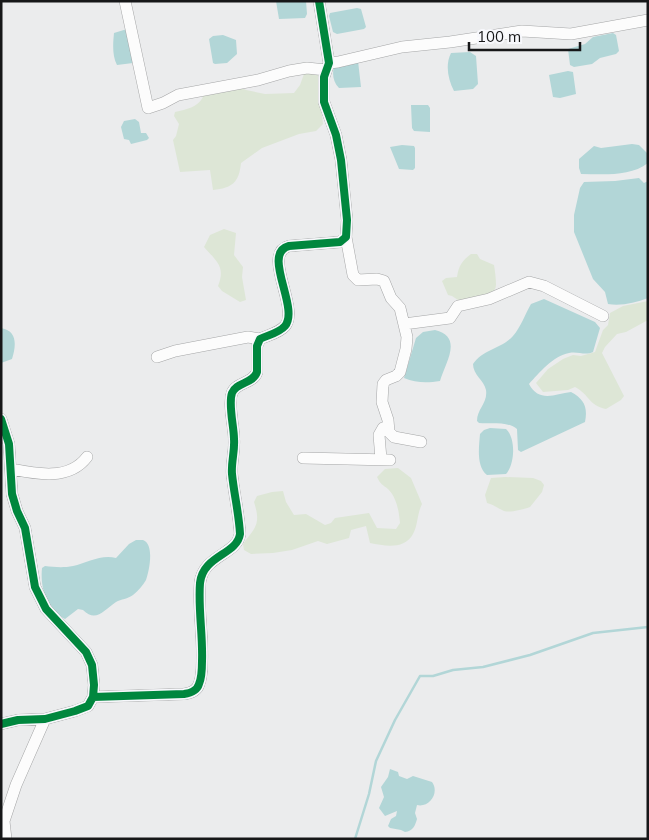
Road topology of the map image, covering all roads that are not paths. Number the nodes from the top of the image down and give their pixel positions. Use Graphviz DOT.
graph roads {
  1 [pos="125,1"];
  2 [pos="319,1"];
  3 [pos="648,20"];
  4 [pos="328,66"];
  5 [pos="346,236"];
  6 [pos="603,316"];
  7 [pos="404,324"];
  8 [pos="260,339"];
  9 [pos="157,357"];
  10 [pos="1,419"];
  11 [pos="388,426"];
  12 [pos="422,442"];
  13 [pos="87,457"];
  14 [pos="303,458"];
  15 [pos="11,469"];
  16 [pos="93,697"];
  17 [pos="45,719"];
  18 [pos="1,724"];
  19 [pos="6,839"];
  1 -- 4 [label="street"];
  2 -- 4 [label="street"];
  3 -- 4 [label="street"];
  4 -- 5 [label="street"];
  5 -- 7 [label="street"];
  5 -- 8 [label="street"];
  6 -- 7 [label="street"];
  7 -- 11 [label="street"];
  8 -- 9 [label="street"];
  8 -- 16 [label="street"];
  10 -- 15 [label="street"];
  11 -- 12 [label="street"];
  11 -- 14 [label="street"];
  13 -- 15 [label="street"];
  15 -- 16 [label="street"];
  16 -- 17 [label="street"];
  17 -- 18 [label="street"];
  17 -- 19 [label="street"];
}
